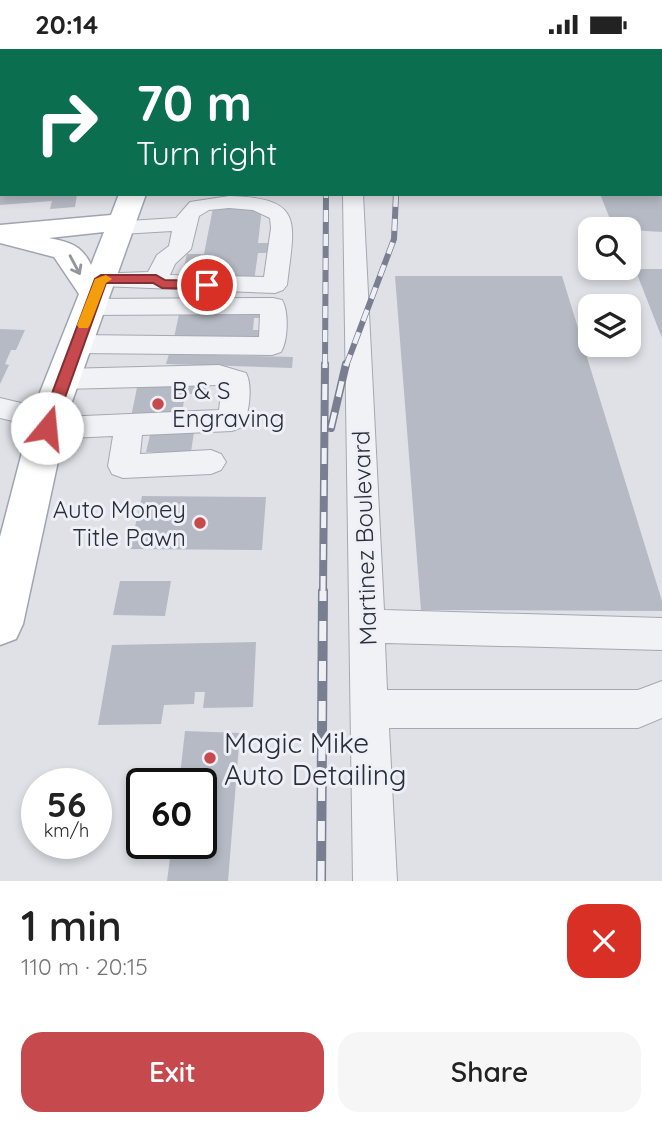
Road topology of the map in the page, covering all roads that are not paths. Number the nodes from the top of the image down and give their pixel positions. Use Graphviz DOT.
graph roads {
  1 [pos="353,196"];
  2 [pos="126,215"];
  3 [pos="185,224"];
  4 [pos="0,235"];
  5 [pos="156,279"];
  6 [pos="96,293"];
  7 [pos="76,344"];
  8 [pos="63,379"];
  9 [pos="0,408"];
  10 [pos="48,423"];
  11 [pos="130,425"];
  12 [pos="211,462"];
  13 [pos="11,533"];
  14 [pos="0,623"];
  15 [pos="367,626"];
  16 [pos="662,634"];
  17 [pos="662,699"];
  18 [pos="370,709"];
  19 [pos="375,881"];
  1 -- 15 [label="street, Martinez Boulevard"];
  2 -- 3 [label="street"];
  2 -- 4 [label="main road"];
  2 -- 6 [label="main road"];
  3 -- 5 [label="street"];
  3 -- 5 [label="street"];
  4 -- 6 [label="main road, one-way"];
  5 -- 6 [label="street"];
  6 -- 7 [label="main road"];
  6 -- 7 [label="street"];
  7 -- 8 [label="main road"];
  8 -- 10 [label="main road"];
  8 -- 11 [label="street"];
  9 -- 10 [label="street"];
  10 -- 11 [label="street"];
  10 -- 13 [label="main road"];
  11 -- 12 [label="street"];
  13 -- 14 [label="main road"];
  15 -- 16 [label="street"];
  15 -- 18 [label="street, Martinez Boulevard"];
  17 -- 18 [label="street"];
  18 -- 19 [label="street, Martinez Boulevard"];
}
